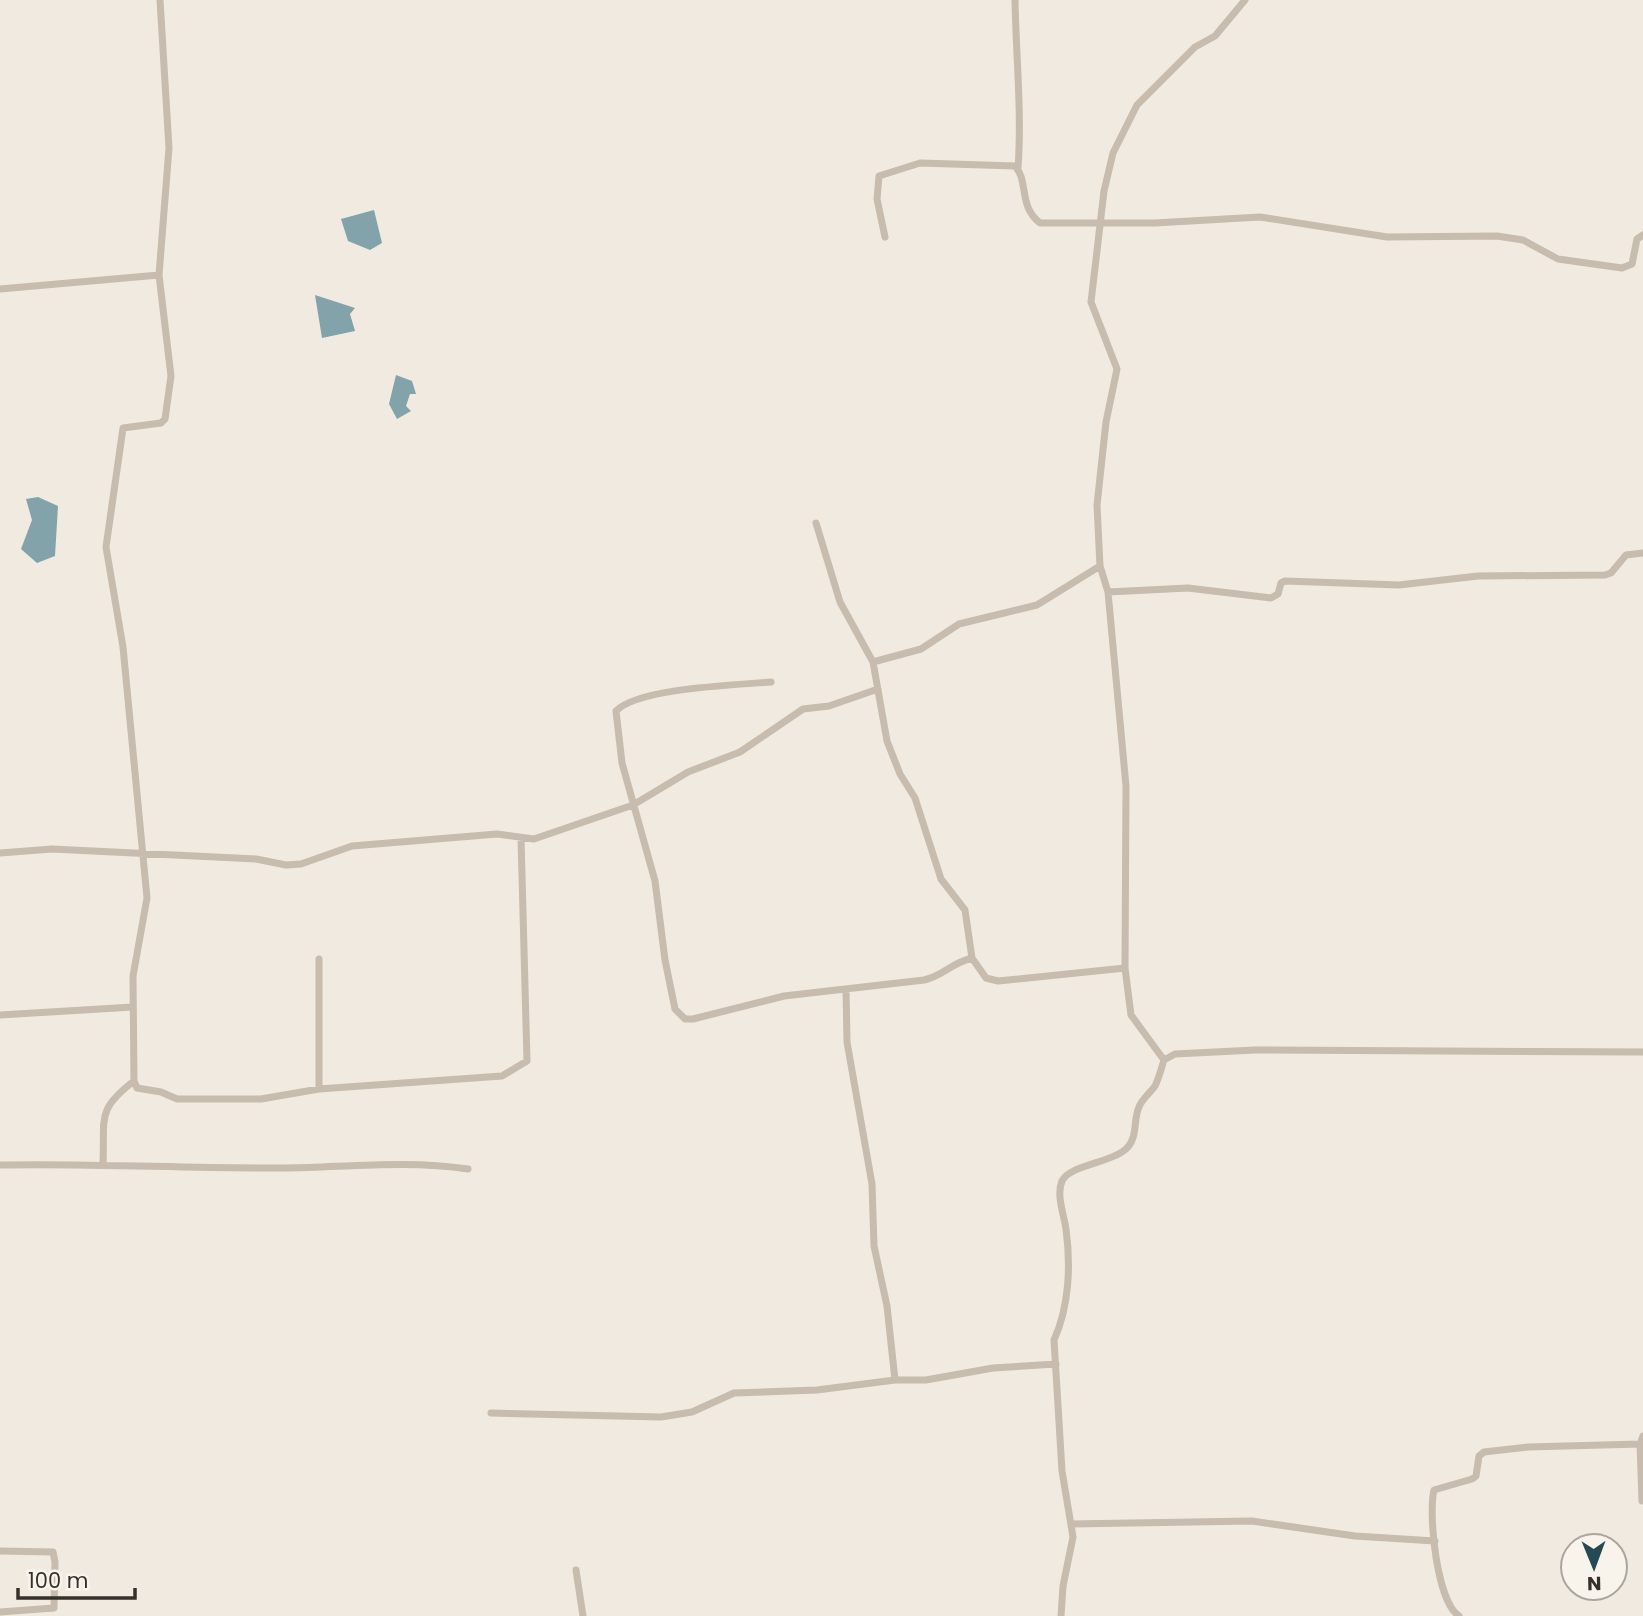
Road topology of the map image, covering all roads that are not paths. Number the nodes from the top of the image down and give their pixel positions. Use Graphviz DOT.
graph roads {
  1 [pos="160,0"];
  2 [pos="1015,0"];
  3 [pos="1245,0"];
  4 [pos="1018,168"];
  5 [pos="1102,224"];
  6 [pos="1643,234"];
  7 [pos="885,237"];
  8 [pos="159,275"];
  9 [pos="0,289"];
  10 [pos="816,523"];
  11 [pos="1643,553"];
  12 [pos="1100,566"];
  13 [pos="1108,592"];
  14 [pos="873,662"];
  15 [pos="771,682"];
  16 [pos="878,690"];
  17 [pos="633,805"];
  18 [pos="521,838"];
  19 [pos="0,853"];
  20 [pos="141,854"];
  21 [pos="319,958"];
  22 [pos="972,958"];
  23 [pos="1125,968"];
  24 [pos="846,989"];
  25 [pos="133,1007"];
  26 [pos="0,1015"];
  27 [pos="1643,1052"];
  28 [pos="1164,1060"];
  29 [pos="134,1081"];
  30 [pos="319,1089"];
  31 [pos="103,1163"];
  32 [pos="0,1165"];
  33 [pos="468,1170"];
  34 [pos="1056,1364"];
  35 [pos="895,1380"];
  36 [pos="491,1413"];
  37 [pos="1641,1440"];
  38 [pos="1642,1501"];
  39 [pos="1071,1524"];
  40 [pos="1435,1541"];
  41 [pos="0,1551"];
  42 [pos="576,1570"];
  43 [pos="0,1612"];
  44 [pos="583,1616"];
  45 [pos="1061,1616"];
  46 [pos="1459,1616"];
  1 -- 8 [label="street"];
  2 -- 4 [label="street"];
  3 -- 5 [label="street"];
  4 -- 5 [label="street"];
  4 -- 7 [label="street"];
  5 -- 6 [label="street"];
  5 -- 12 [label="street"];
  8 -- 9 [label="street"];
  8 -- 20 [label="street"];
  10 -- 14 [label="street"];
  11 -- 13 [label="street"];
  12 -- 13 [label="street"];
  12 -- 14 [label="street"];
  13 -- 23 [label="street"];
  14 -- 16 [label="street"];
  15 -- 17 [label="street"];
  16 -- 17 [label="street"];
  16 -- 22 [label="street"];
  17 -- 18 [label="street"];
  17 -- 24 [label="street"];
  18 -- 20 [label="street"];
  18 -- 30 [label="street"];
  19 -- 20 [label="street"];
  20 -- 25 [label="street"];
  21 -- 30 [label="street"];
  22 -- 23 [label="street"];
  22 -- 24 [label="street"];
  23 -- 28 [label="street"];
  24 -- 35 [label="street"];
  25 -- 26 [label="street"];
  25 -- 29 [label="street"];
  27 -- 28 [label="street"];
  28 -- 34 [label="street"];
  29 -- 30 [label="street"];
  29 -- 31 [label="street"];
  31 -- 32 [label="street"];
  31 -- 33 [label="street"];
  34 -- 35 [label="street"];
  34 -- 39 [label="street"];
  35 -- 36 [label="street"];
  37 -- 38 [label="street"];
  37 -- 40 [label="street"];
  39 -- 40 [label="street"];
  39 -- 45 [label="street"];
  40 -- 46 [label="street"];
  41 -- 43 [label="street"];
  42 -- 44 [label="street"];
}
